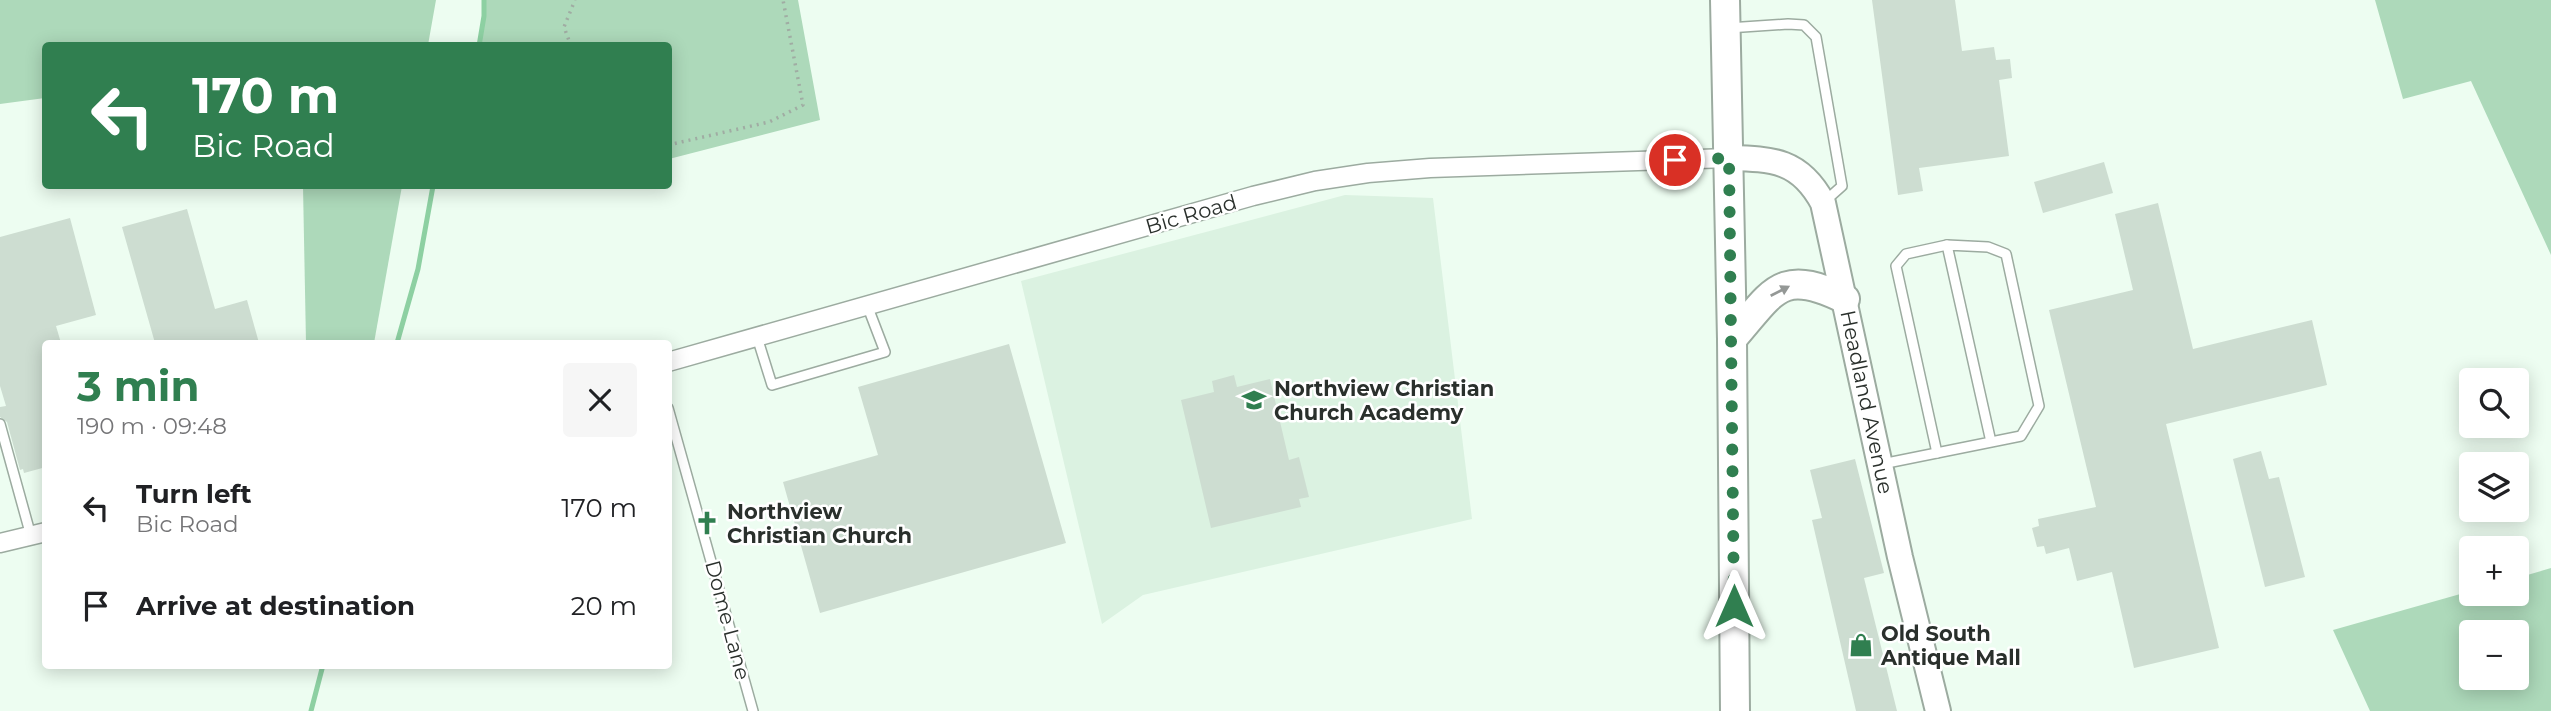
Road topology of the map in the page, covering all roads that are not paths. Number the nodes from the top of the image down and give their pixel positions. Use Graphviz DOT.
graph roads {
  1 [pos="1726,0"];
  2 [pos="1726,28"];
  3 [pos="1729,158"];
  4 [pos="1823,203"];
  5 [pos="1947,245"];
  6 [pos="1845,299"];
  7 [pos="867,305"];
  8 [pos="757,337"];
  9 [pos="1732,339"];
  10 [pos="672,361"];
  11 [pos="672,422"];
  12 [pos="0,424"];
  13 [pos="1991,442"];
  14 [pos="1937,453"];
  15 [pos="1880,464"];
  16 [pos="38,534"];
  17 [pos="0,543"];
  18 [pos="753,711"];
  19 [pos="1735,711"];
  20 [pos="1938,711"];
  1 -- 2 [label="main road"];
  2 -- 3 [label="main road"];
  2 -- 4 [label="lane"];
  3 -- 4 [label="main road, Headland Avenue"];
  3 -- 7 [label="street, Bic Road"];
  3 -- 9 [label="main road"];
  4 -- 6 [label="main road, Headland Avenue"];
  5 -- 13 [label="lane"];
  5 -- 13 [label="lane"];
  5 -- 14 [label="lane"];
  9 -- 6 [label="main road, one-way"];
  6 -- 15 [label="main road, Headland Avenue"];
  7 -- 8 [label="street, Bic Road"];
  7 -- 8 [label="lane"];
  8 -- 10 [label="street, Bic Road"];
  9 -- 19 [label="main road"];
  11 -- 18 [label="lane, Dome Lane"];
  12 -- 16 [label="lane"];
  13 -- 14 [label="lane"];
  14 -- 15 [label="lane"];
  15 -- 20 [label="main road, Headland Avenue"];
  16 -- 17 [label="street"];
}
